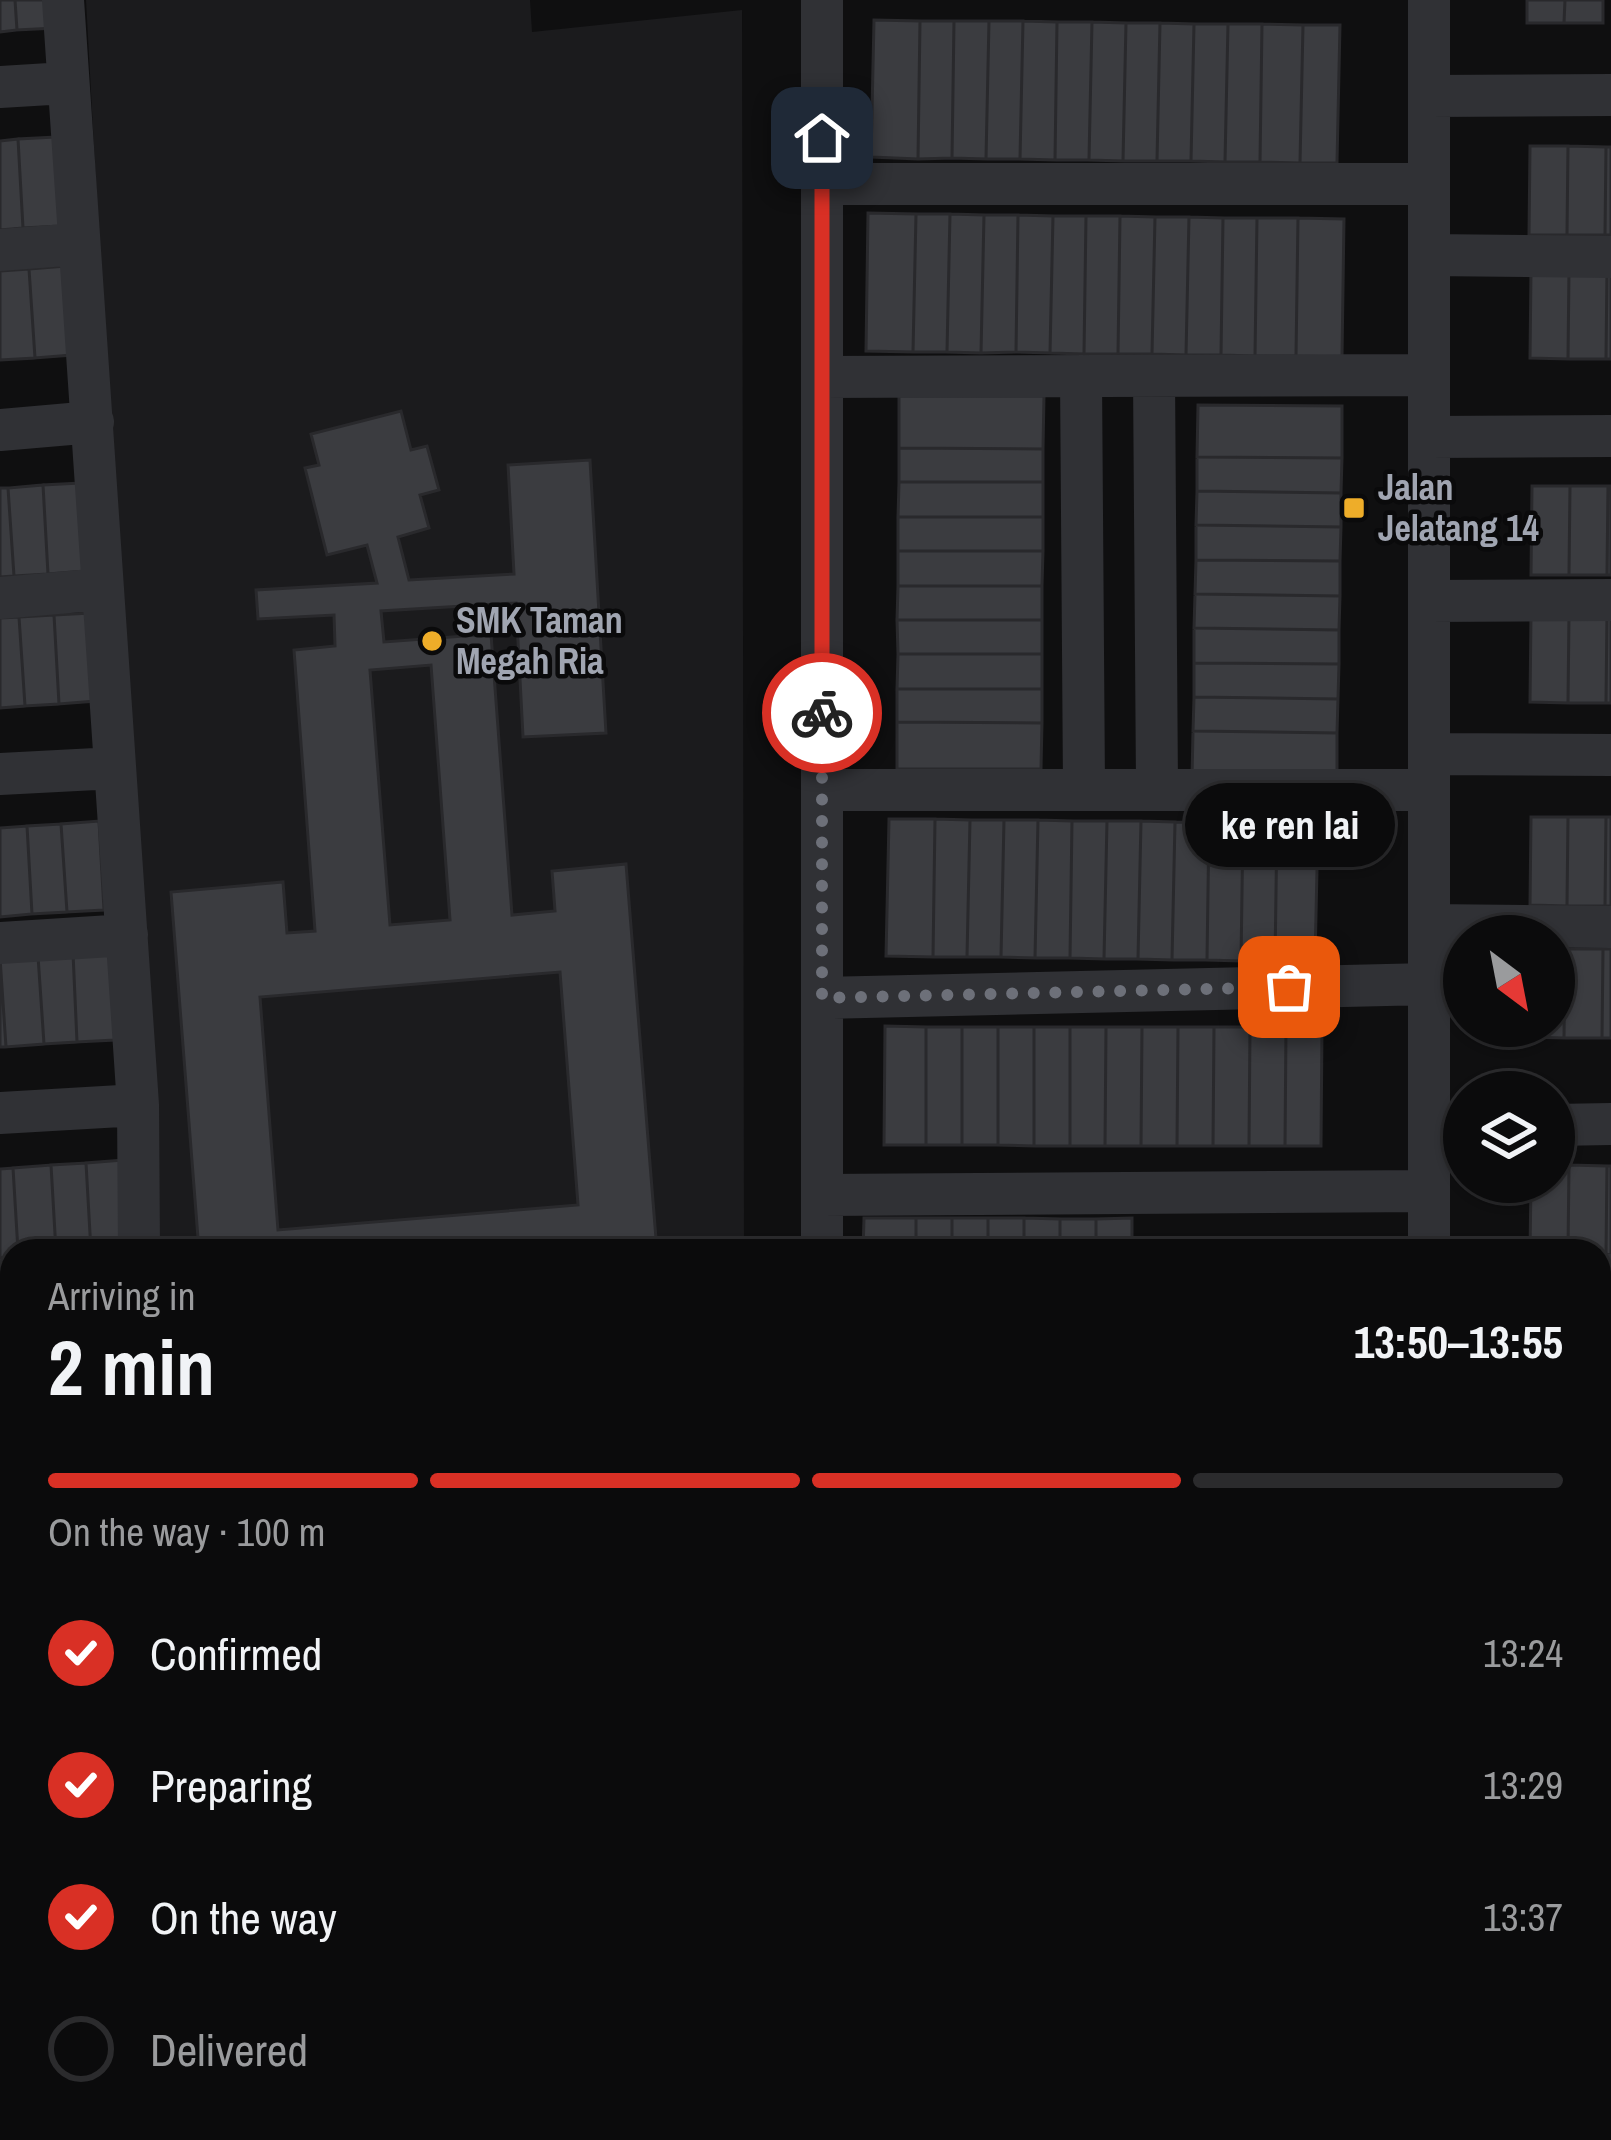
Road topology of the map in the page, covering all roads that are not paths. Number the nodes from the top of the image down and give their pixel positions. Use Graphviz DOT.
graph roads {
  1 [pos="63,0"];
  2 [pos="822,0"];
  3 [pos="1429,0"];
  4 [pos="66,83"];
  5 [pos="0,87"];
  6 [pos="1611,95"];
  7 [pos="1429,96"];
  8 [pos="822,184"];
  9 [pos="1429,184"];
  10 [pos="78,244"];
  11 [pos="0,250"];
  12 [pos="1429,255"];
  13 [pos="1611,256"];
  14 [pos="1081,376"];
  15 [pos="1154,376"];
  16 [pos="1429,376"];
  17 [pos="822,377"];
  18 [pos="93,422"];
  19 [pos="0,430"];
  20 [pos="1611,436"];
  21 [pos="1429,437"];
  22 [pos="103,590"];
  23 [pos="0,598"];
  24 [pos="1611,600"];
  25 [pos="1429,601"];
  26 [pos="1611,755"];
  27 [pos="116,769"];
  28 [pos="1429,772"];
  29 [pos="0,774"];
  30 [pos="1084,788"];
  31 [pos="1157,788"];
  32 [pos="823,790"];
  33 [pos="1429,925"];
  34 [pos="1611,927"];
  35 [pos="127,935"];
  36 [pos="0,943"];
  37 [pos="1429,984"];
  38 [pos="822,998"];
  39 [pos="1443,1094"];
  40 [pos="138,1106"];
  41 [pos="0,1114"];
  42 [pos="1611,1124"];
  43 [pos="1575,1125"];
  44 [pos="1443,1140"];
  45 [pos="1429,1191"];
  46 [pos="822,1195"];
  47 [pos="139,1239"];
  48 [pos="822,1239"];
  49 [pos="1429,1239"];
  1 -- 4 [label="street"];
  2 -- 8 [label="street"];
  3 -- 7 [label="street"];
  4 -- 5 [label="street"];
  4 -- 10 [label="street"];
  6 -- 7 [label="street"];
  7 -- 9 [label="street"];
  8 -- 9 [label="street"];
  8 -- 17 [label="street"];
  9 -- 12 [label="street"];
  10 -- 11 [label="street"];
  10 -- 18 [label="street"];
  12 -- 13 [label="street"];
  12 -- 16 [label="street"];
  14 -- 15 [label="street"];
  14 -- 17 [label="street"];
  14 -- 30 [label="street"];
  15 -- 16 [label="street"];
  15 -- 31 [label="street"];
  16 -- 21 [label="street"];
  17 -- 32 [label="street"];
  18 -- 19 [label="street"];
  18 -- 22 [label="street"];
  20 -- 21 [label="street"];
  21 -- 25 [label="street"];
  22 -- 23 [label="street"];
  22 -- 27 [label="street"];
  24 -- 25 [label="street"];
  25 -- 28 [label="street"];
  26 -- 28 [label="street"];
  27 -- 29 [label="street"];
  27 -- 35 [label="street"];
  28 -- 31 [label="street"];
  28 -- 33 [label="street"];
  30 -- 31 [label="street"];
  30 -- 32 [label="street"];
  32 -- 38 [label="street"];
  33 -- 34 [label="street"];
  33 -- 37 [label="street"];
  35 -- 36 [label="street"];
  35 -- 40 [label="street"];
  37 -- 38 [label="street"];
  37 -- 39 [label="street"];
  38 -- 46 [label="street"];
  40 -- 41 [label="street"];
  40 -- 47 [label="street"];
  42 -- 43 [label="street"];
  44 -- 45 [label="street"];
  45 -- 46 [label="street"];
  45 -- 49 [label="street"];
  46 -- 48 [label="street"];
}
